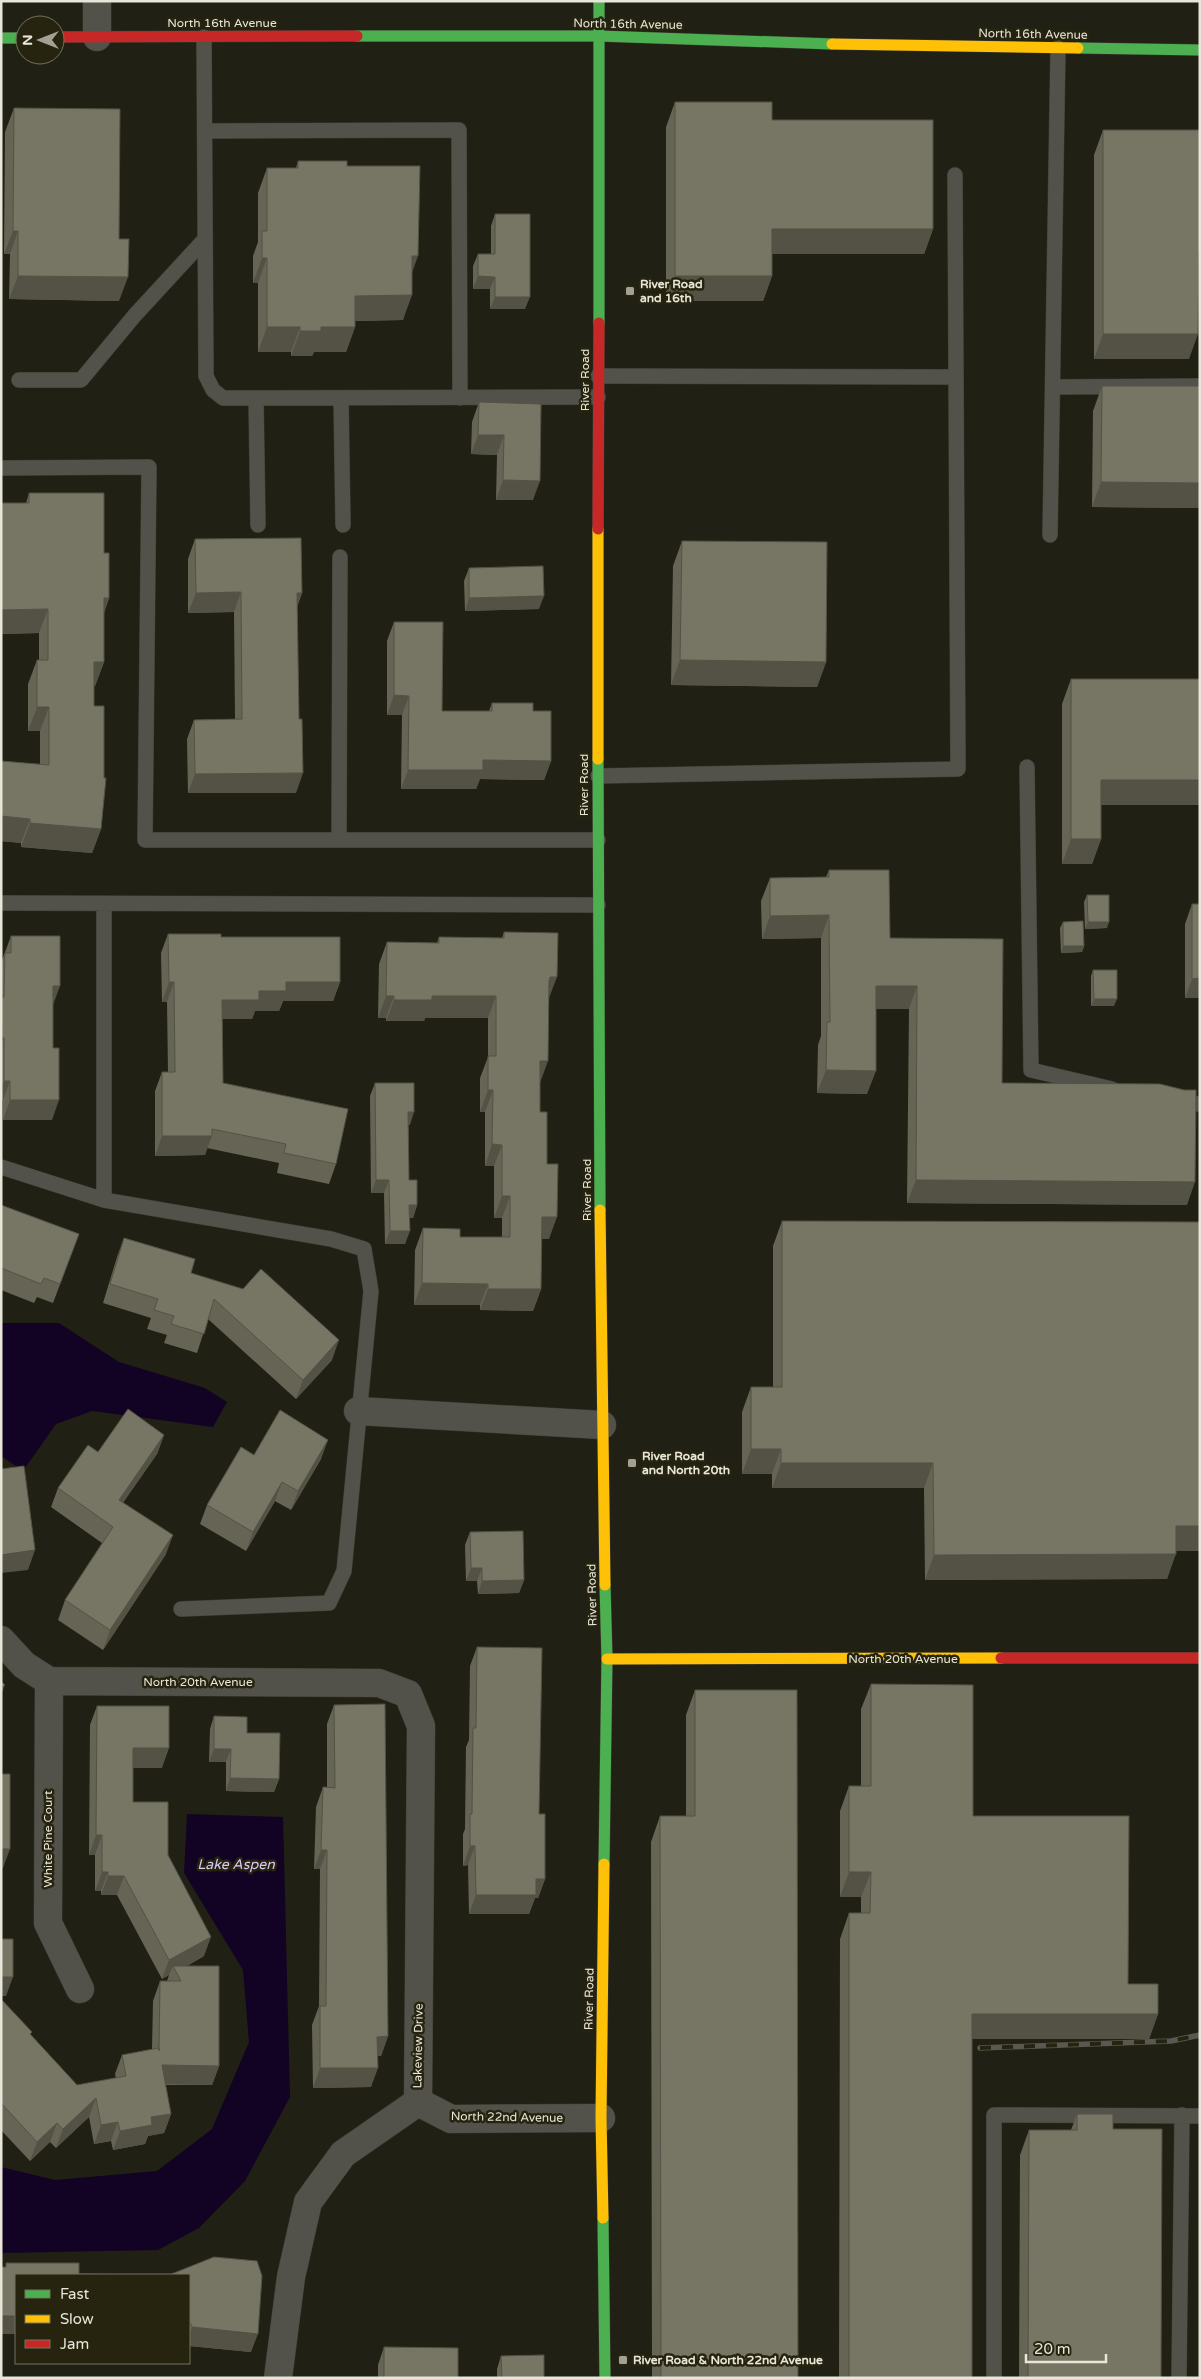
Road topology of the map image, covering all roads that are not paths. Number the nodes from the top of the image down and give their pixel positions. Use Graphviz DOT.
graph roads {
  1 [pos="97,1"];
  2 [pos="599,1"];
  3 [pos="599,36"];
  4 [pos="97,37"];
  5 [pos="204,37"];
  6 [pos="1,38"];
  7 [pos="15,38"];
  8 [pos="65,38"];
  9 [pos="1058,48"];
  10 [pos="1200,50"];
  11 [pos="205,131"];
  12 [pos="954,175"];
  13 [pos="205,239"];
  14 [pos="598,376"];
  15 [pos="956,378"];
  16 [pos="19,380"];
  17 [pos="1200,386"];
  18 [pos="1052,387"];
  19 [pos="598,397"];
  20 [pos="256,398"];
  21 [pos="341,398"];
  22 [pos="460,398"];
  23 [pos="1,468"];
  24 [pos="258,525"];
  25 [pos="343,525"];
  26 [pos="1050,535"];
  27 [pos="340,557"];
  28 [pos="1027,767"];
  29 [pos="598,776"];
  30 [pos="339,840"];
  31 [pos="598,840"];
  32 [pos="1,903"];
  33 [pos="104,904"];
  34 [pos="598,905"];
  35 [pos="1123,1091"];
  36 [pos="1160,1100"];
  37 [pos="1200,1104"];
  38 [pos="1,1167"];
  39 [pos="104,1200"];
  40 [pos="358,1411"];
  41 [pos="602,1425"];
  42 [pos="181,1609"];
  43 [pos="1,1640"];
  44 [pos="1200,1658"];
  45 [pos="607,1659"];
  46 [pos="50,1681"];
  47 [pos="408,1694"];
  48 [pos="80,1989"];
  49 [pos="418,2102"];
  50 [pos="1182,2116"];
  51 [pos="1200,2116"];
  52 [pos="601,2118"];
  53 [pos="278,2378"];
  54 [pos="605,2378"];
  55 [pos="994,2378"];
  56 [pos="1179,2378"];
  1 -- 4 [label="street"];
  2 -- 3 [label="street, River Road"];
  3 -- 5 [label="street, North 16th Avenue"];
  3 -- 9 [label="street, North 16th Avenue"];
  3 -- 14 [label="street, River Road"];
  4 -- 5 [label="street, North 16th Avenue"];
  4 -- 8 [label="street, North 16th Avenue"];
  5 -- 11 [label="lane"];
  6 -- 7 [label="street"];
  9 -- 10 [label="street, North 16th Avenue"];
  9 -- 18 [label="lane"];
  11 -- 13 [label="lane"];
  11 -- 22 [label="lane"];
  12 -- 15 [label="lane"];
  13 -- 16 [label="lane"];
  13 -- 20 [label="lane"];
  14 -- 15 [label="lane"];
  14 -- 19 [label="street, River Road"];
  15 -- 29 [label="lane"];
  17 -- 18 [label="lane"];
  18 -- 26 [label="lane"];
  19 -- 22 [label="lane"];
  19 -- 29 [label="street, River Road"];
  20 -- 21 [label="lane"];
  20 -- 24 [label="lane"];
  21 -- 22 [label="lane"];
  21 -- 25 [label="lane"];
  23 -- 30 [label="lane"];
  27 -- 30 [label="lane"];
  28 -- 35 [label="lane"];
  29 -- 31 [label="street, River Road"];
  30 -- 31 [label="lane"];
  31 -- 34 [label="street, River Road"];
  32 -- 33 [label="lane"];
  33 -- 34 [label="lane"];
  33 -- 39 [label="lane"];
  34 -- 41 [label="street, River Road"];
  36 -- 37 [label="lane"];
  38 -- 39 [label="lane"];
  39 -- 40 [label="lane"];
  40 -- 41 [label="street"];
  40 -- 42 [label="lane"];
  41 -- 45 [label="street, River Road"];
  43 -- 46 [label="street"];
  44 -- 45 [label="street, North 20th Avenue"];
  45 -- 52 [label="street, River Road"];
  46 -- 47 [label="street, North 20th Avenue"];
  46 -- 48 [label="street, White Pine Court"];
  47 -- 49 [label="street, Lakeview Drive"];
  49 -- 52 [label="street, North 22nd Avenue"];
  49 -- 53 [label="street, Lakeview Drive"];
  50 -- 51 [label="lane"];
  50 -- 55 [label="lane"];
  50 -- 56 [label="lane"];
  52 -- 54 [label="street, River Road"];
}
